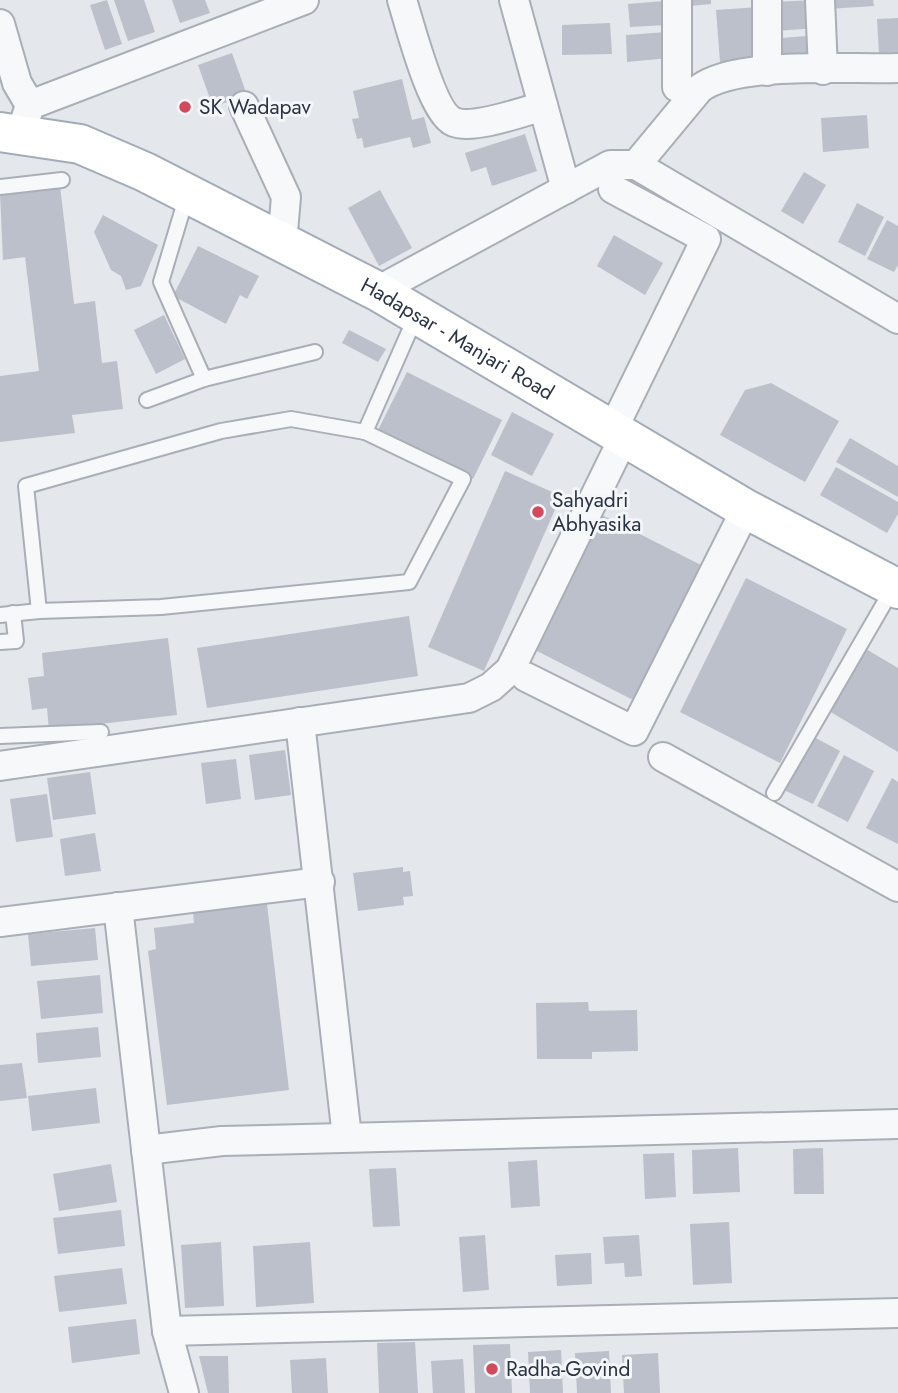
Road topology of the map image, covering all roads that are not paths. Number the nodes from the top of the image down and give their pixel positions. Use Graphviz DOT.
graph roads {
  1 [pos="304,0"];
  2 [pos="402,0"];
  3 [pos="514,0"];
  4 [pos="677,0"];
  5 [pos="767,0"];
  6 [pos="820,0"];
  7 [pos="0,24"];
  8 [pos="823,70"];
  9 [pos="767,71"];
  10 [pos="893,71"];
  11 [pos="677,87"];
  12 [pos="244,106"];
  13 [pos="543,106"];
  14 [pos="17,123"];
  15 [pos="636,165"];
  16 [pos="62,180"];
  17 [pos="0,187"];
  18 [pos="566,189"];
  19 [pos="613,189"];
  20 [pos="188,194"];
  21 [pos="282,243"];
  22 [pos="377,291"];
  23 [pos="416,314"];
  24 [pos="898,319"];
  25 [pos="315,352"];
  26 [pos="204,379"];
  27 [pos="147,400"];
  28 [pos="365,432"];
  29 [pos="618,434"];
  30 [pos="746,509"];
  31 [pos="896,588"];
  32 [pos="38,611"];
  33 [pos="6,614"];
  34 [pos="0,642"];
  35 [pos="526,677"];
  36 [pos="300,722"];
  37 [pos="101,732"];
  38 [pos="0,736"];
  39 [pos="663,758"];
  40 [pos="0,766"];
  41 [pos="774,793"];
  42 [pos="320,882"];
  43 [pos="898,887"];
  44 [pos="118,907"];
  45 [pos="0,922"];
  46 [pos="898,1124"];
  47 [pos="347,1138"];
  48 [pos="146,1150"];
  49 [pos="898,1313"];
  50 [pos="167,1331"];
  51 [pos="184,1393"];
  1 -- 14 [label="street"];
  2 -- 13 [label="street"];
  3 -- 13 [label="street"];
  4 -- 11 [label="street"];
  5 -- 9 [label="street"];
  6 -- 8 [label="street"];
  7 -- 14 [label="street"];
  8 -- 9 [label="street"];
  8 -- 10 [label="street"];
  9 -- 15 [label="street"];
  12 -- 21 [label="street"];
  13 -- 18 [label="street"];
  14 -- 20 [label="main road, Hadapsar - Manjari Road"];
  15 -- 18 [label="street"];
  15 -- 24 [label="street"];
  16 -- 17 [label="lane"];
  18 -- 22 [label="street"];
  19 -- 29 [label="street"];
  20 -- 21 [label="main road, Hadapsar - Manjari Road"];
  20 -- 26 [label="lane"];
  21 -- 22 [label="main road, Hadapsar - Manjari Road"];
  22 -- 23 [label="main road, Hadapsar - Manjari Road"];
  23 -- 28 [label="lane"];
  23 -- 29 [label="main road, Hadapsar - Manjari Road"];
  25 -- 26 [label="lane"];
  26 -- 27 [label="lane"];
  28 -- 32 [label="lane"];
  28 -- 32 [label="lane"];
  29 -- 30 [label="main road, Hadapsar - Manjari Road"];
  29 -- 36 [label="street"];
  30 -- 31 [label="main road, Hadapsar - Manjari Road"];
  30 -- 35 [label="street"];
  31 -- 41 [label="lane"];
  32 -- 33 [label="lane"];
  33 -- 34 [label="lane"];
  36 -- 40 [label="street"];
  36 -- 42 [label="street"];
  37 -- 38 [label="lane"];
  39 -- 43 [label="street"];
  42 -- 44 [label="street"];
  42 -- 47 [label="street"];
  44 -- 45 [label="street"];
  44 -- 48 [label="street"];
  46 -- 47 [label="street"];
  47 -- 48 [label="street"];
  48 -- 50 [label="street"];
  49 -- 50 [label="street"];
  50 -- 51 [label="street"];
}
